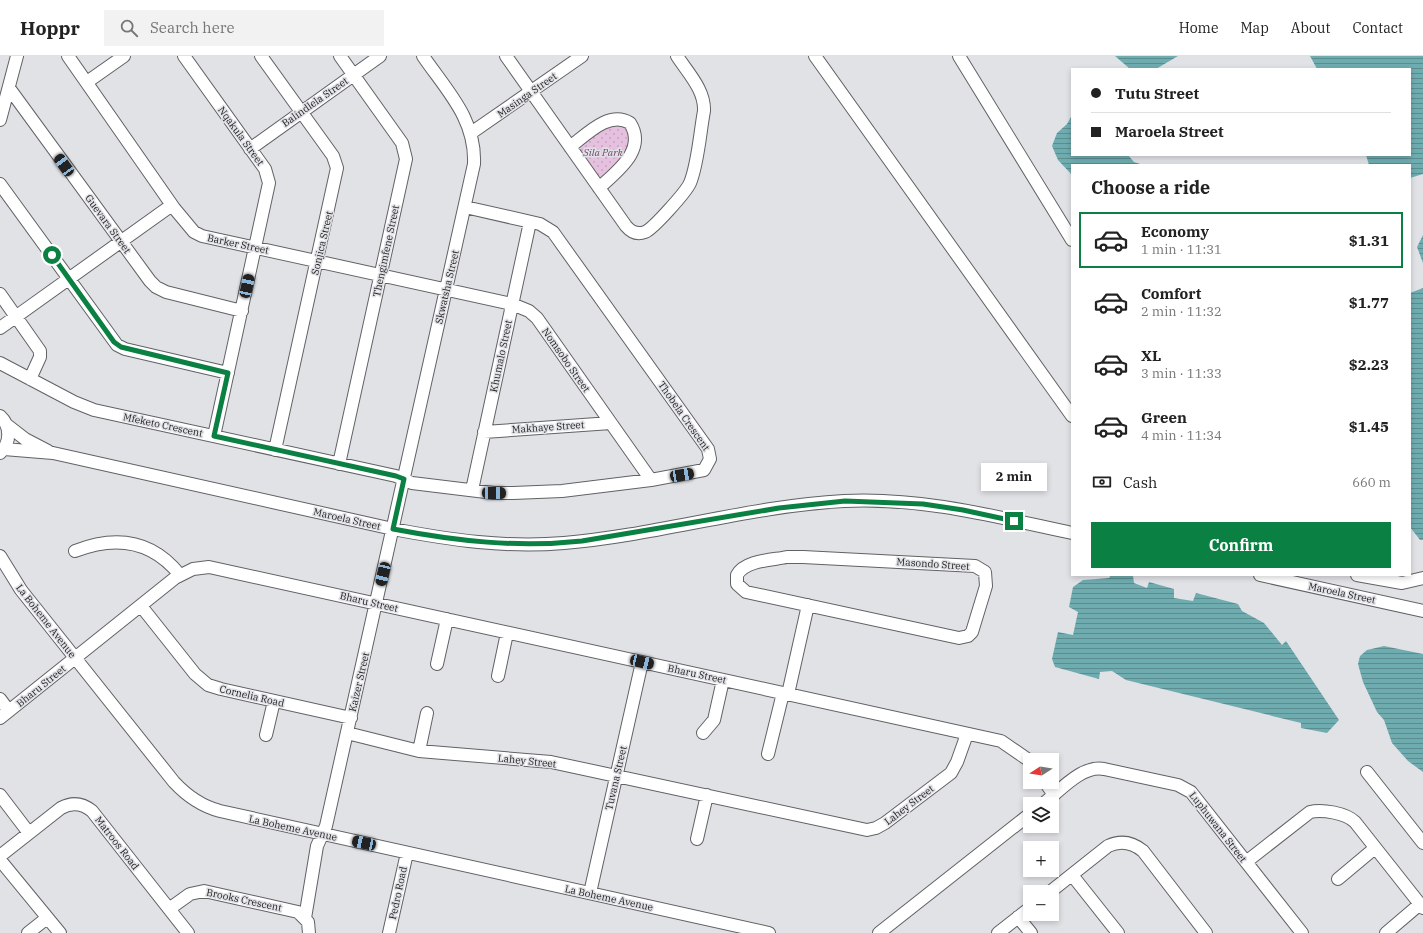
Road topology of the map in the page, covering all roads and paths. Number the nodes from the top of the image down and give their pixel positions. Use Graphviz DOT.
graph roads {
  1 [pos="18,56"];
  2 [pos="68,56"];
  3 [pos="124,56"];
  4 [pos="184,56"];
  5 [pos="261,56"];
  6 [pos="340,56"];
  7 [pos="380,56"];
  8 [pos="423,56"];
  9 [pos="506,56"];
  10 [pos="582,56"];
  11 [pos="677,56"];
  12 [pos="816,56"];
  13 [pos="959,56"];
  14 [pos="354,75"];
  15 [pos="87,82"];
  16 [pos="9,88"];
  17 [pos="532,92"];
  18 [pos="301,112"];
  19 [pos="0,120"];
  20 [pos="472,133"];
  21 [pos="570,147"];
  22 [pos="250,148"];
  23 [pos="0,184"];
  24 [pos="599,188"];
  25 [pos="172,205"];
  26 [pos="465,207"];
  27 [pos="530,222"];
  28 [pos="1071,238"];
  29 [pos="120,242"];
  30 [pos="255,248"];
  31 [pos="318,261"];
  32 [pos="380,275"];
  33 [pos="69,278"];
  34 [pos="446,289"];
  35 [pos="0,294"];
  36 [pos="512,304"];
  37 [pos="242,311"];
  38 [pos="17,316"];
  39 [pos="0,328"];
  40 [pos="0,362"];
  41 [pos="228,373"];
  42 [pos="30,379"];
  43 [pos="1071,415"];
  44 [pos="3,420"];
  45 [pos="611,423"];
  46 [pos="484,432"];
  47 [pos="214,436"];
  48 [pos="275,450"];
  49 [pos="1,452"];
  50 [pos="53,453"];
  51 [pos="339,464"];
  52 [pos="404,479"];
  53 [pos="652,480"];
  54 [pos="472,490"];
  55 [pos="393,529"];
  56 [pos="1071,534"];
  57 [pos="75,551"];
  58 [pos="0,556"];
  59 [pos="180,575"];
  60 [pos="1265,576"];
  61 [pos="1363,576"];
  62 [pos="1423,578"];
  63 [pos="376,604"];
  64 [pos="808,605"];
  65 [pos="141,606"];
  66 [pos="1423,611"];
  67 [pos="447,619"];
  68 [pos="507,632"];
  69 [pos="75,658"];
  70 [pos="642,662"];
  71 [pos="437,664"];
  72 [pos="498,676"];
  73 [pos="723,680"];
  74 [pos="786,694"];
  75 [pos="0,699"];
  76 [pos="274,701"];
  77 [pos="427,713"];
  78 [pos="4,715"];
  79 [pos="351,718"];
  80 [pos="347,733"];
  81 [pos="703,733"];
  82 [pos="967,734"];
  83 [pos="266,735"];
  84 [pos="419,751"];
  85 [pos="768,754"];
  86 [pos="1023,755"];
  87 [pos="1367,772"];
  88 [pos="617,776"];
  89 [pos="1050,789"];
  90 [pos="0,795"];
  91 [pos="707,795"];
  92 [pos="1054,795"];
  93 [pos="1052,797"];
  94 [pos="1023,820"];
  95 [pos="29,833"];
  96 [pos="321,834"];
  97 [pos="697,839"];
  98 [pos="1423,843"];
  99 [pos="1375,848"];
  100 [pos="407,853"];
  101 [pos="0,856"];
  102 [pos="0,860"];
  103 [pos="1246,862"];
  104 [pos="1072,875"];
  105 [pos="1338,879"];
  106 [pos="1059,885"];
  107 [pos="590,893"];
  108 [pos="1422,906"];
  109 [pos="169,909"];
  110 [pos="1023,913"];
  111 [pos="1018,917"];
  112 [pos="48,918"];
  113 [pos="306,918"];
  114 [pos="392,932"];
  115 [pos="28,933"];
  116 [pos="60,933"];
  117 [pos="188,933"];
  118 [pos="309,933"];
  119 [pos="770,933"];
  120 [pos="879,933"];
  121 [pos="998,933"];
  122 [pos="1031,933"];
  123 [pos="1118,933"];
  124 [pos="1206,933"];
  125 [pos="1302,933"];
  126 [pos="1386,933"];
  1 -- 16 [label="street"];
  2 -- 15 [label="street, Barker Street"];
  3 -- 15 [label="street"];
  4 -- 22 [label="street, Nqakula Street"];
  5 -- 18 [label="street, Sonjica Street"];
  6 -- 14 [label="street, Thengimfene Street"];
  7 -- 14 [label="street, Balindlela Street"];
  8 -- 20 [label="street, Skwatsha Street"];
  9 -- 17 [label="street"];
  10 -- 17 [label="street, Masinga Street"];
  11 -- 24 [label="street"];
  12 -- 43 [label="street"];
  13 -- 28 [label="street"];
  14 -- 18 [label="street, Balindlela Street"];
  14 -- 32 [label="street, Thengimfene Street"];
  15 -- 25 [label="street, Barker Street"];
  16 -- 19 [label="street"];
  16 -- 29 [label="street, Guevara Street"];
  17 -- 20 [label="street, Masinga Street"];
  17 -- 21 [label="street"];
  18 -- 22 [label="street, Balindlela Street"];
  18 -- 31 [label="street, Sonjica Street"];
  20 -- 26 [label="street, Skwatsha Street"];
  21 -- 24 [label="street"];
  21 -- 24 [label="street"];
  22 -- 30 [label="street, Nqakula Street"];
  23 -- 33 [label="street"];
  25 -- 29 [label="street"];
  25 -- 30 [label="street, Barker Street"];
  26 -- 27 [label="street, Thobela Crescent"];
  26 -- 34 [label="street, Skwatsha Street"];
  27 -- 36 [label="street, Khumalo Street"];
  27 -- 53 [label="street, Thobela Crescent"];
  29 -- 33 [label="street"];
  29 -- 37 [label="street, Guevara Street"];
  30 -- 31 [label="street, Barker Street"];
  30 -- 37 [label="street, Nqakula Street"];
  31 -- 32 [label="street, Barker Street"];
  31 -- 48 [label="street, Sonjica Street"];
  32 -- 34 [label="street, Barker Street"];
  32 -- 51 [label="street, Thengimfene Street"];
  33 -- 38 [label="street"];
  33 -- 41 [label="street"];
  34 -- 36 [label="street, Nomsobo Street"];
  34 -- 52 [label="street, Skwatsha Street"];
  35 -- 38 [label="street"];
  36 -- 45 [label="street, Nomsobo Street"];
  36 -- 46 [label="street, Khumalo Street"];
  37 -- 41 [label="street, Nqakula Street"];
  38 -- 39 [label="street"];
  38 -- 42 [label="street"];
  40 -- 42 [label="street, Mfeketo Crescent"];
  41 -- 47 [label="street, Nqakula Street"];
  42 -- 47 [label="street, Mfeketo Crescent"];
  44 -- 49 [label="street"];
  44 -- 50 [label="street, Maroela Street"];
  45 -- 46 [label="street, Makhaye Street"];
  45 -- 53 [label="street, Nomsobo Street"];
  46 -- 54 [label="street, Khumalo Street"];
  47 -- 48 [label="street, Mfeketo Crescent"];
  48 -- 51 [label="street, Mfeketo Crescent"];
  49 -- 50 [label="street, Maroela Street"];
  50 -- 55 [label="street, Maroela Street"];
  51 -- 52 [label="street, Mfeketo Crescent"];
  52 -- 54 [label="street, Thobela Crescent"];
  52 -- 55 [label="street, Skwatsha Street"];
  53 -- 54 [label="street, Thobela Crescent"];
  55 -- 56 [label="street, Maroela Street"];
  55 -- 63 [label="street, Kaizer Street"];
  57 -- 59 [label="street"];
  58 -- 69 [label="street, La Boheme Avenue"];
  59 -- 63 [label="street, Bharu Street"];
  59 -- 65 [label="street, Bharu Street"];
  60 -- 66 [label="street, Maroela Street"];
  61 -- 62 [label="street"];
  63 -- 67 [label="street, Bharu Street"];
  63 -- 79 [label="street, Kaizer Street"];
  64 -- 64 [label="street, Masondo Street"];
  64 -- 74 [label="street"];
  65 -- 69 [label="street, Bharu Street"];
  65 -- 76 [label="street, Cornelia Road"];
  67 -- 68 [label="street, Bharu Street"];
  67 -- 71 [label="street"];
  68 -- 70 [label="street, Bharu Street"];
  68 -- 72 [label="street"];
  69 -- 78 [label="street, Bharu Street"];
  69 -- 96 [label="street, La Boheme Avenue"];
  70 -- 73 [label="street, Bharu Street"];
  70 -- 88 [label="street, Tuvana Street"];
  73 -- 74 [label="street, Bharu Street"];
  73 -- 81 [label="street"];
  74 -- 82 [label="street, Bharu Street"];
  74 -- 85 [label="street"];
  75 -- 78 [label="street"];
  76 -- 79 [label="street, Cornelia Road"];
  76 -- 83 [label="street"];
  77 -- 84 [label="street"];
  79 -- 80 [label="street, Kaizer Street"];
  80 -- 84 [label="street, Lahey Street"];
  80 -- 96 [label="street, Kaizer Street"];
  82 -- 86 [label="street, Bharu Street"];
  82 -- 91 [label="street, Lahey Street"];
  84 -- 88 [label="street, Lahey Street"];
  87 -- 98 [label="street"];
  88 -- 91 [label="street, Lahey Street"];
  88 -- 107 [label="street, Tuvana Street"];
  89 -- 92 [label="street"];
  90 -- 95 [label="street"];
  91 -- 97 [label="street"];
  92 -- 93 [label="street, Luphuwana Street"];
  92 -- 103 [label="street, Luphuwana Street"];
  94 -- 120 [label="street"];
  95 -- 101 [label="street, Matroos Road"];
  95 -- 109 [label="street, Matroos Road"];
  96 -- 100 [label="street, La Boheme Avenue"];
  96 -- 113 [label="street, Kaizer Street"];
  99 -- 103 [label="street"];
  99 -- 105 [label="street"];
  99 -- 108 [label="street"];
  100 -- 107 [label="street, La Boheme Avenue"];
  100 -- 114 [label="street, Pedro Road"];
  102 -- 112 [label="street"];
  103 -- 125 [label="street, Luphuwana Street"];
  104 -- 106 [label="street"];
  104 -- 123 [label="street"];
  104 -- 124 [label="street"];
  107 -- 119 [label="street, La Boheme Avenue"];
  108 -- 126 [label="street"];
  109 -- 113 [label="street, Brooks Crescent"];
  109 -- 117 [label="street, Matroos Road"];
  110 -- 111 [label="street"];
  111 -- 121 [label="street"];
  111 -- 122 [label="street"];
  112 -- 115 [label="street"];
  112 -- 116 [label="street"];
  113 -- 118 [label="street"];
}
